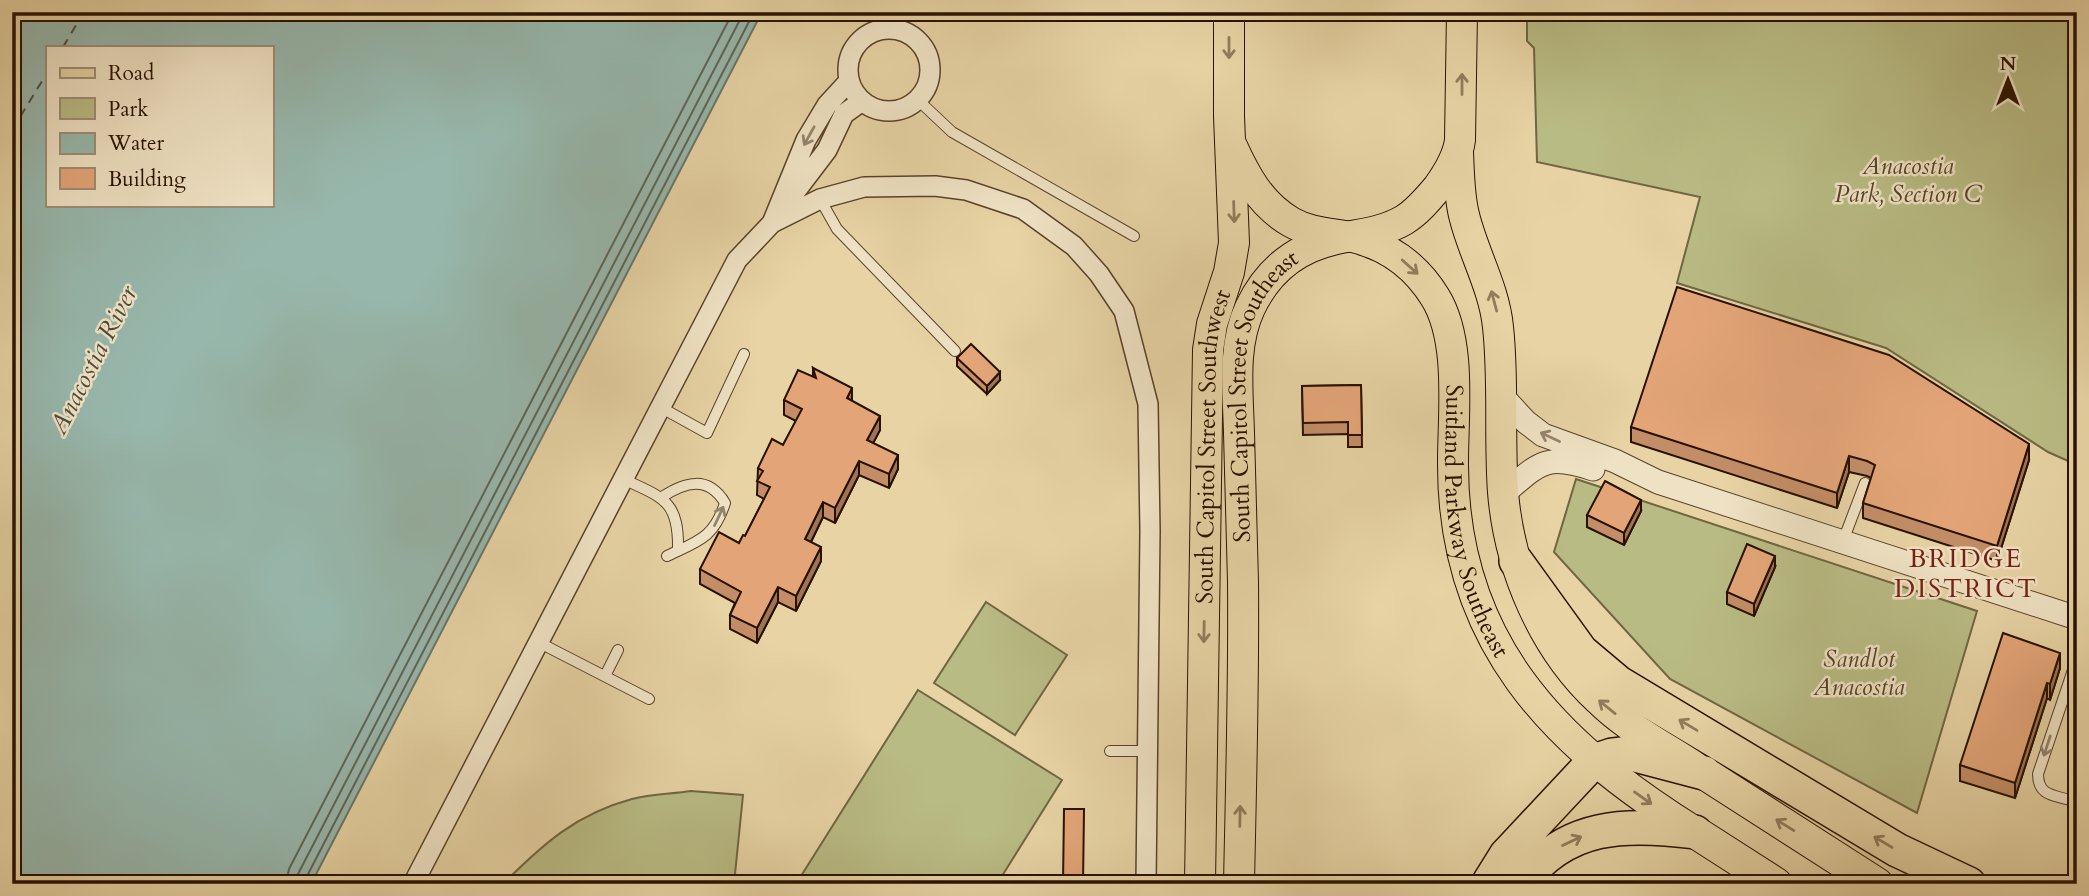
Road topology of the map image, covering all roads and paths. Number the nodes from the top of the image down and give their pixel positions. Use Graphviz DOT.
graph roads {
  1 [pos="1229,12"];
  2 [pos="1462,12"];
  3 [pos="887,20"];
  4 [pos="849,81"];
  5 [pos="918,100"];
  6 [pos="862,101"];
  7 [pos="1231,144"];
  8 [pos="1458,152"];
  9 [pos="820,199"];
  10 [pos="772,223"];
  11 [pos="1134,236"];
  12 [pos="1350,237"];
  13 [pos="955,351"];
  14 [pos="744,354"];
  15 [pos="1502,396"];
  16 [pos="660,407"];
  17 [pos="623,478"];
  18 [pos="1658,482"];
  19 [pos="1865,482"];
  20 [pos="1503,494"];
  21 [pos="662,497"];
  22 [pos="1843,542"];
  23 [pos="678,550"];
  24 [pos="667,556"];
  25 [pos="1516,561"];
  26 [pos="2077,618"];
  27 [pos="538,642"];
  28 [pos="618,650"];
  29 [pos="2077,658"];
  30 [pos="605,677"];
  31 [pos="649,699"];
  32 [pos="1110,751"];
  33 [pos="1147,751"];
  34 [pos="1594,761"];
  35 [pos="1704,773"];
  36 [pos="2073,800"];
  37 [pos="1695,832"];
  38 [pos="1956,879"];
  39 [pos="413,884"];
  40 [pos="1146,884"];
  41 [pos="1200,884"];
  42 [pos="1239,884"];
  43 [pos="1488,884"];
  44 [pos="1521,884"];
  45 [pos="1776,884"];
  46 [pos="1877,884"];
  1 -- 7 [label="main road, South Capitol Street Southwest, one-way"];
  8 -- 2 [label="main road, South Capitol Street Southeast, one-way"];
  3 -- 4 [label="street"];
  3 -- 5 [label="street"];
  4 -- 6 [label="street"];
  4 -- 10 [label="street, one-way"];
  5 -- 6 [label="street"];
  5 -- 11 [label="lane"];
  6 -- 10 [label="street"];
  7 -- 12 [label="main road, Suitland Parkway Southeast"];
  7 -- 41 [label="main road, South Capitol Street Southwest, one-way"];
  8 -- 12 [label="main road, South Capitol Street Southeast"];
  15 -- 8 [label="main road, Suitland Parkway Southeast, one-way"];
  9 -- 10 [label="street"];
  9 -- 13 [label="lane"];
  9 -- 33 [label="street"];
  10 -- 16 [label="street"];
  12 -- 34 [label="main road, Suitland Parkway Southeast, one-way"];
  42 -- 12 [label="main road, South Capitol Street Southeast, one-way"];
  14 -- 16 [label="lane"];
  18 -- 15 [label="street, one-way"];
  15 -- 20 [label="main road, Suitland Parkway Southeast"];
  16 -- 17 [label="street"];
  17 -- 21 [label="lane"];
  17 -- 27 [label="street"];
  18 -- 20 [label="street"];
  18 -- 22 [label="street"];
  19 -- 22 [label="lane"];
  20 -- 25 [label="main road, Suitland Parkway Southeast"];
  21 -- 23 [label="lane"];
  23 -- 21 [label="lane, one-way"];
  22 -- 26 [label="street"];
  23 -- 24 [label="lane"];
  35 -- 25 [label="main road, Suitland Parkway Southeast, one-way"];
  38 -- 25 [label="highway, one-way"];
  27 -- 30 [label="lane"];
  27 -- 39 [label="street"];
  28 -- 30 [label="lane"];
  29 -- 36 [label="lane, one-way"];
  30 -- 31 [label="lane"];
  32 -- 33 [label="lane"];
  33 -- 40 [label="street"];
  34 -- 35 [label="highway"];
  34 -- 37 [label="main road, Suitland Parkway Southeast, one-way"];
  34 -- 43 [label="highway"];
  46 -- 35 [label="highway, Suitland Parkway Southeast, one-way"];
  44 -- 37 [label="highway, one-way"];
  37 -- 45 [label="highway, Suitland Parkway Southeast"];
}
